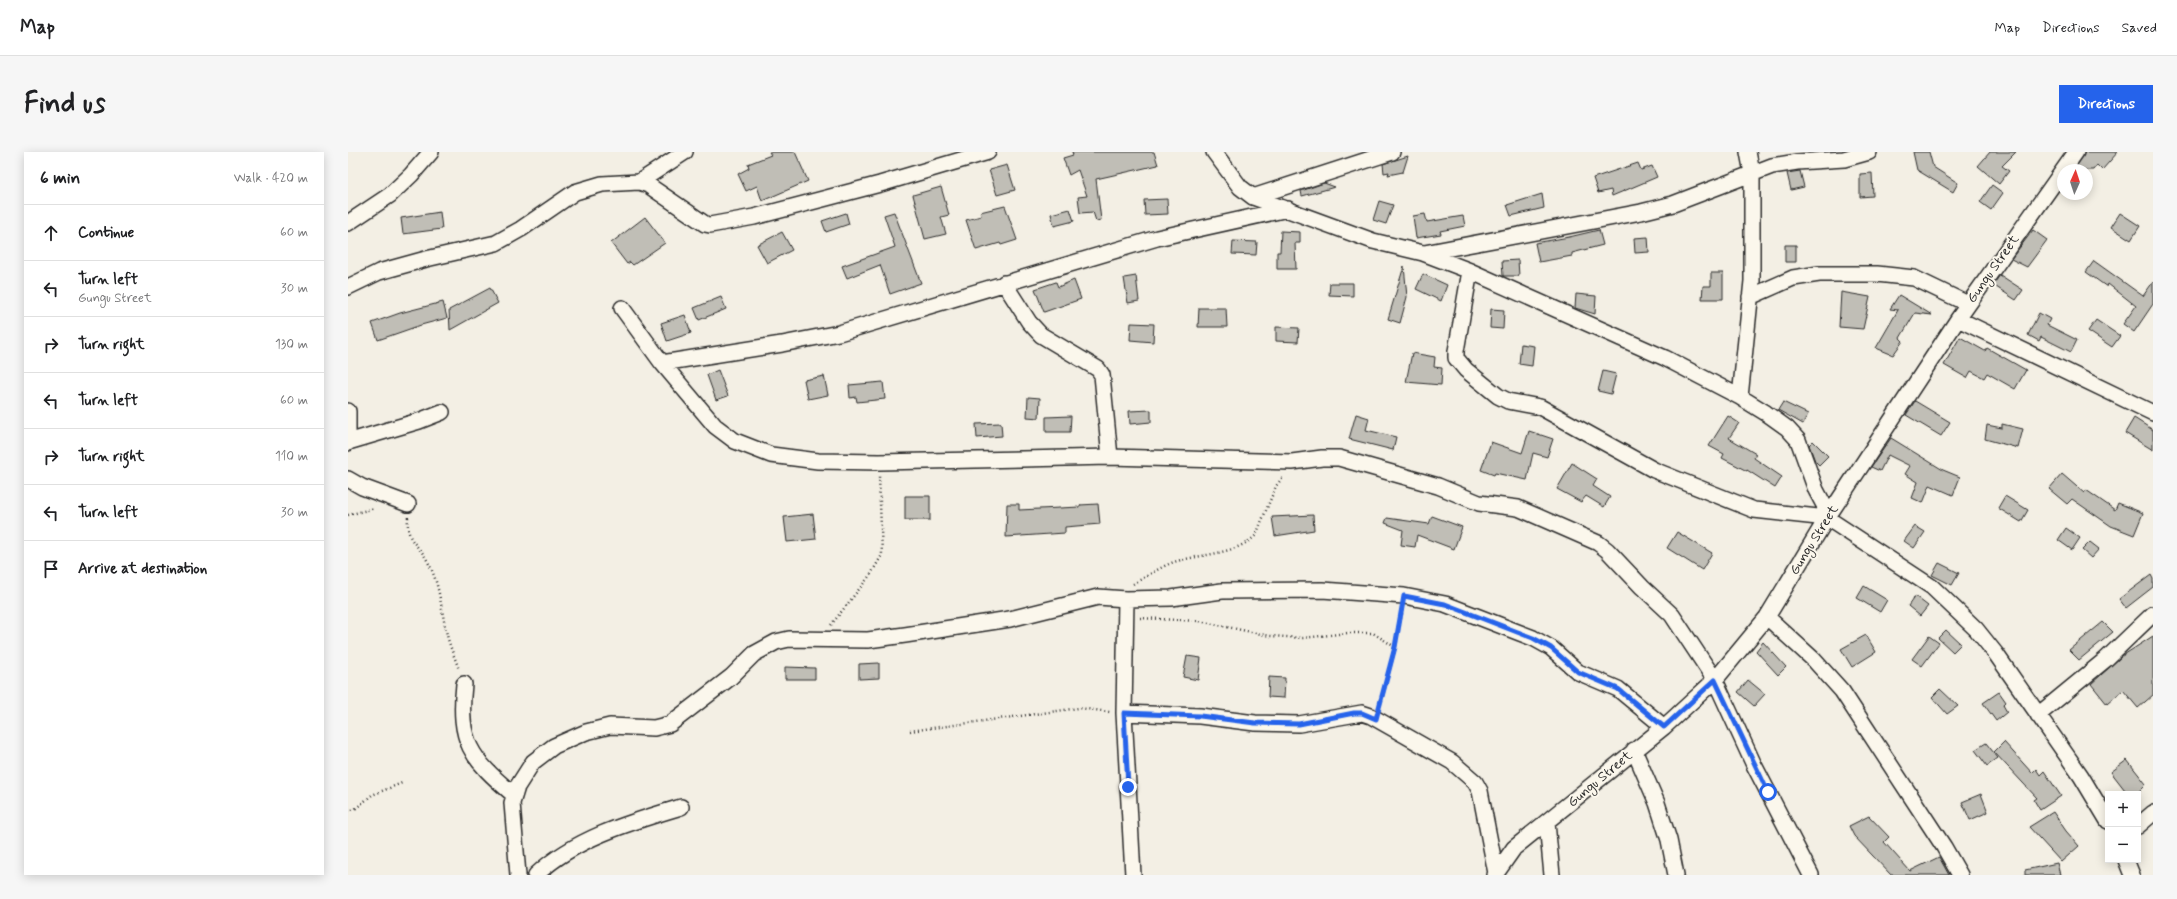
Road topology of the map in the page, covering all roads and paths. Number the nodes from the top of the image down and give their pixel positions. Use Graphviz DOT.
graph roads {
  1 [pos="431,152"];
  2 [pos="685,152"];
  3 [pos="988,152"];
  4 [pos="1214,152"];
  5 [pos="1392,152"];
  6 [pos="1748,152"];
  7 [pos="1869,152"];
  8 [pos="2076,152"];
  9 [pos="1752,173"];
  10 [pos="639,182"];
  11 [pos="1253,197"];
  12 [pos="1288,209"];
  13 [pos="348,223"];
  14 [pos="1423,253"];
  15 [pos="1470,271"];
  16 [pos="1004,283"];
  17 [pos="348,287"];
  18 [pos="1750,297"];
  19 [pos="1968,304"];
  20 [pos="622,308"];
  21 [pos="1958,319"];
  22 [pos="662,363"];
  23 [pos="1740,397"];
  24 [pos="348,411"];
  25 [pos="442,412"];
  26 [pos="2153,413"];
  27 [pos="348,442"];
  28 [pos="1110,457"];
  29 [pos="878,462"];
  30 [pos="1286,475"];
  31 [pos="348,479"];
  32 [pos="408,504"];
  33 [pos="1827,518"];
  34 [pos="1131,585"];
  35 [pos="1404,596"];
  36 [pos="1126,599"];
  37 [pos="2153,614"];
  38 [pos="1767,617"];
  39 [pos="1126,618"];
  40 [pos="818,639"];
  41 [pos="1395,647"];
  42 [pos="1715,680"];
  43 [pos="464,684"];
  44 [pos="1124,713"];
  45 [pos="2038,715"];
  46 [pos="1376,719"];
  47 [pos="1664,727"];
  48 [pos="910,731"];
  49 [pos="1634,750"];
  50 [pos="402,783"];
  51 [pos="514,795"];
  52 [pos="681,807"];
  53 [pos="348,811"];
  54 [pos="2153,813"];
  55 [pos="2105,816"];
  56 [pos="1547,823"];
  57 [pos="2141,823"];
  58 [pos="2127,863"];
  59 [pos="1495,874"];
  60 [pos="518,875"];
  61 [pos="536,875"];
  62 [pos="1133,875"];
  63 [pos="1552,875"];
  64 [pos="1676,875"];
  65 [pos="1811,875"];
  66 [pos="1960,875"];
  67 [pos="2132,875"];
  1 -- 13 [label="street"];
  2 -- 10 [label="street"];
  3 -- 10 [label="street"];
  4 -- 11 [label="street"];
  5 -- 11 [label="street"];
  6 -- 9 [label="street"];
  7 -- 9 [label="street"];
  8 -- 19 [label="street, Gungu Street"];
  9 -- 14 [label="street"];
  9 -- 18 [label="street"];
  10 -- 17 [label="street"];
  11 -- 12 [label="street"];
  12 -- 14 [label="street"];
  12 -- 16 [label="street"];
  14 -- 15 [label="street"];
  15 -- 23 [label="street"];
  15 -- 33 [label="street"];
  16 -- 22 [label="street"];
  16 -- 28 [label="street"];
  18 -- 19 [label="street"];
  18 -- 23 [label="street"];
  19 -- 21 [label="street, Gungu Street"];
  20 -- 22 [label="street"];
  21 -- 26 [label="street"];
  21 -- 33 [label="street, Gungu Street"];
  22 -- 29 [label="street"];
  23 -- 33 [label="street"];
  24 -- 27 [label="street"];
  25 -- 27 [label="street"];
  28 -- 29 [label="street"];
  28 -- 42 [label="street"];
  29 -- 40 [label="path"];
  30 -- 34 [label="path"];
  31 -- 32 [label="street"];
  32 -- 43 [label="path"];
  33 -- 38 [label="street, Gungu Street"];
  33 -- 45 [label="street"];
  35 -- 36 [label="street"];
  35 -- 41 [label="path"];
  35 -- 47 [label="street"];
  36 -- 39 [label="street"];
  36 -- 40 [label="street"];
  37 -- 45 [label="street"];
  38 -- 42 [label="street, Gungu Street"];
  38 -- 66 [label="street"];
  39 -- 41 [label="path"];
  39 -- 44 [label="street"];
  40 -- 51 [label="street"];
  41 -- 46 [label="path"];
  42 -- 47 [label="street, Gungu Street"];
  42 -- 65 [label="street"];
  43 -- 51 [label="street"];
  44 -- 46 [label="street"];
  44 -- 48 [label="path"];
  44 -- 62 [label="street"];
  45 -- 55 [label="street"];
  46 -- 59 [label="street"];
  47 -- 49 [label="street, Gungu Street"];
  49 -- 56 [label="street, Gungu Street"];
  49 -- 64 [label="street"];
  50 -- 53 [label="path"];
  51 -- 60 [label="street"];
  52 -- 61 [label="street"];
  54 -- 57 [label="street"];
  56 -- 59 [label="street, Gungu Street"];
  56 -- 63 [label="street"];
  58 -- 67 [label="street"];
}
